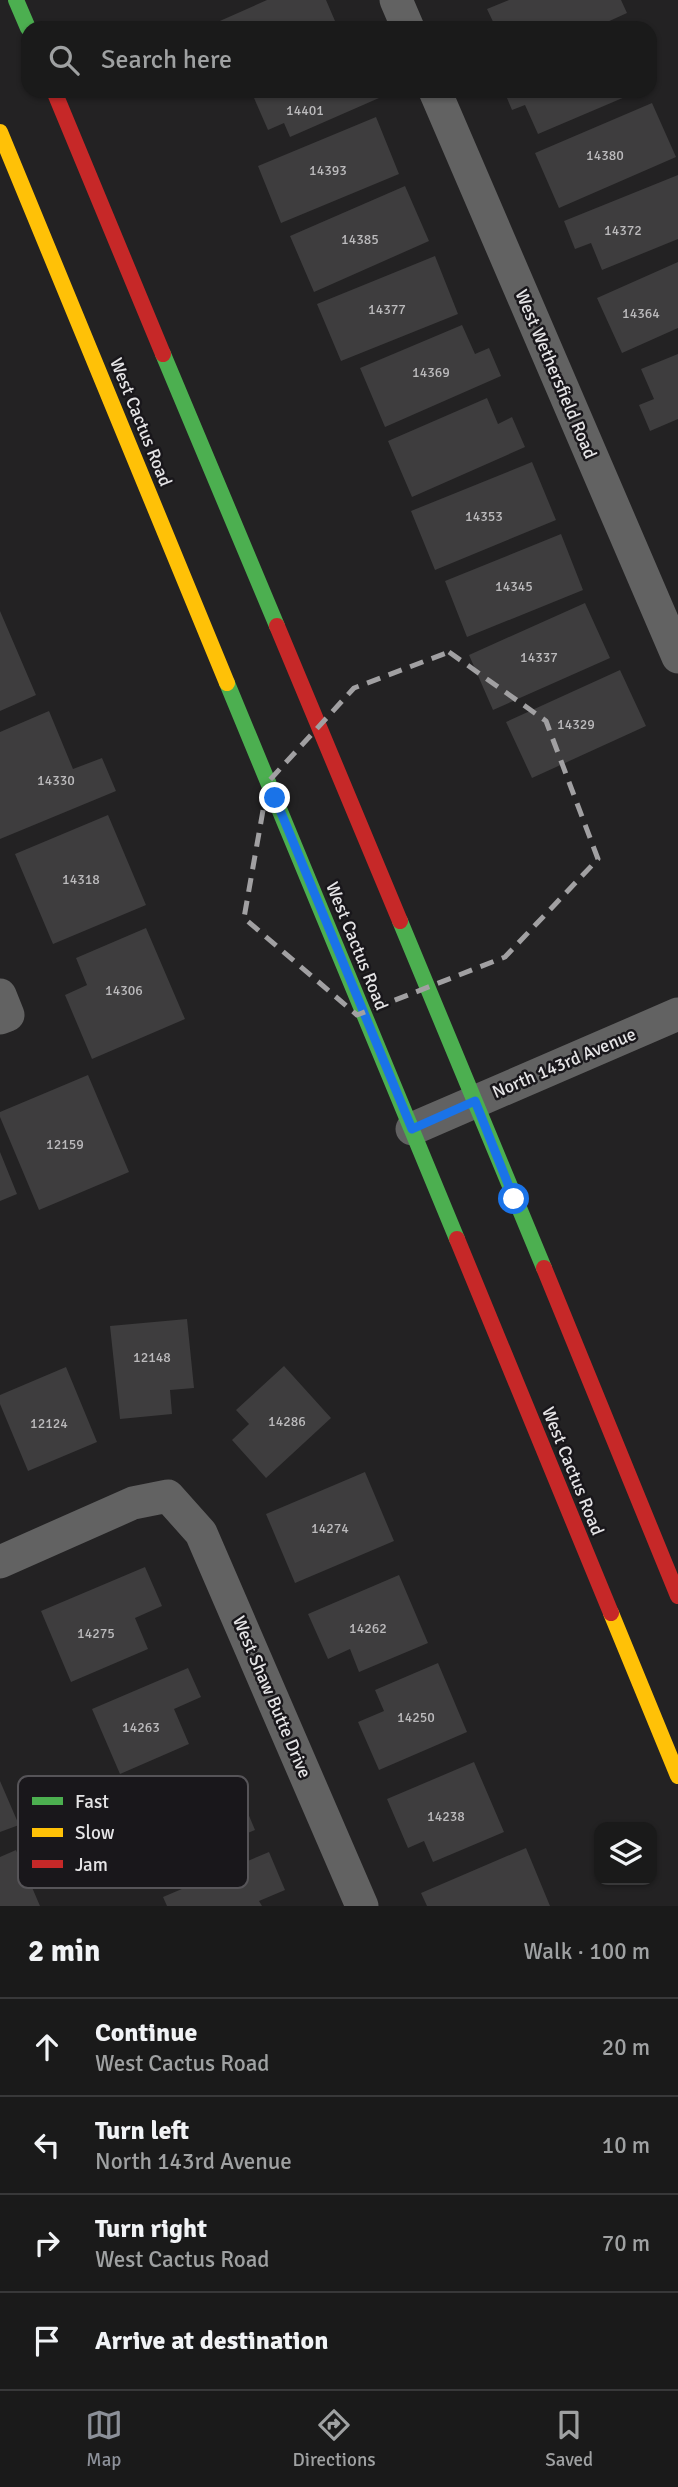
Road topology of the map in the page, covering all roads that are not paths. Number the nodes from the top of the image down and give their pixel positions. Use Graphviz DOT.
graph roads {
  1 [pos="16,0"];
  2 [pos="396,0"];
  3 [pos="25,21"];
  4 [pos="405,21"];
  5 [pos="57,98"];
  6 [pos="438,98"];
  7 [pos="0,132"];
  8 [pos="678,657"];
  9 [pos="678,1014"];
  10 [pos="475,1101"];
  11 [pos="412,1129"];
  12 [pos="0,1562"];
  13 [pos="678,1596"];
  14 [pos="678,1776"];
  15 [pos="362,1906"];
  1 -- 3 [label="main road"];
  2 -- 4 [label="street"];
  5 -- 10 [label="main road"];
  6 -- 8 [label="street, West Wethersfield Road"];
  7 -- 11 [label="main road, West Cactus Road"];
  9 -- 10 [label="street, North 143rd Avenue"];
  10 -- 11 [label="street, North 143rd Avenue"];
  10 -- 13 [label="main road"];
  11 -- 14 [label="main road, West Cactus Road"];
  12 -- 15 [label="street, West Shaw Butte Drive"];
}
